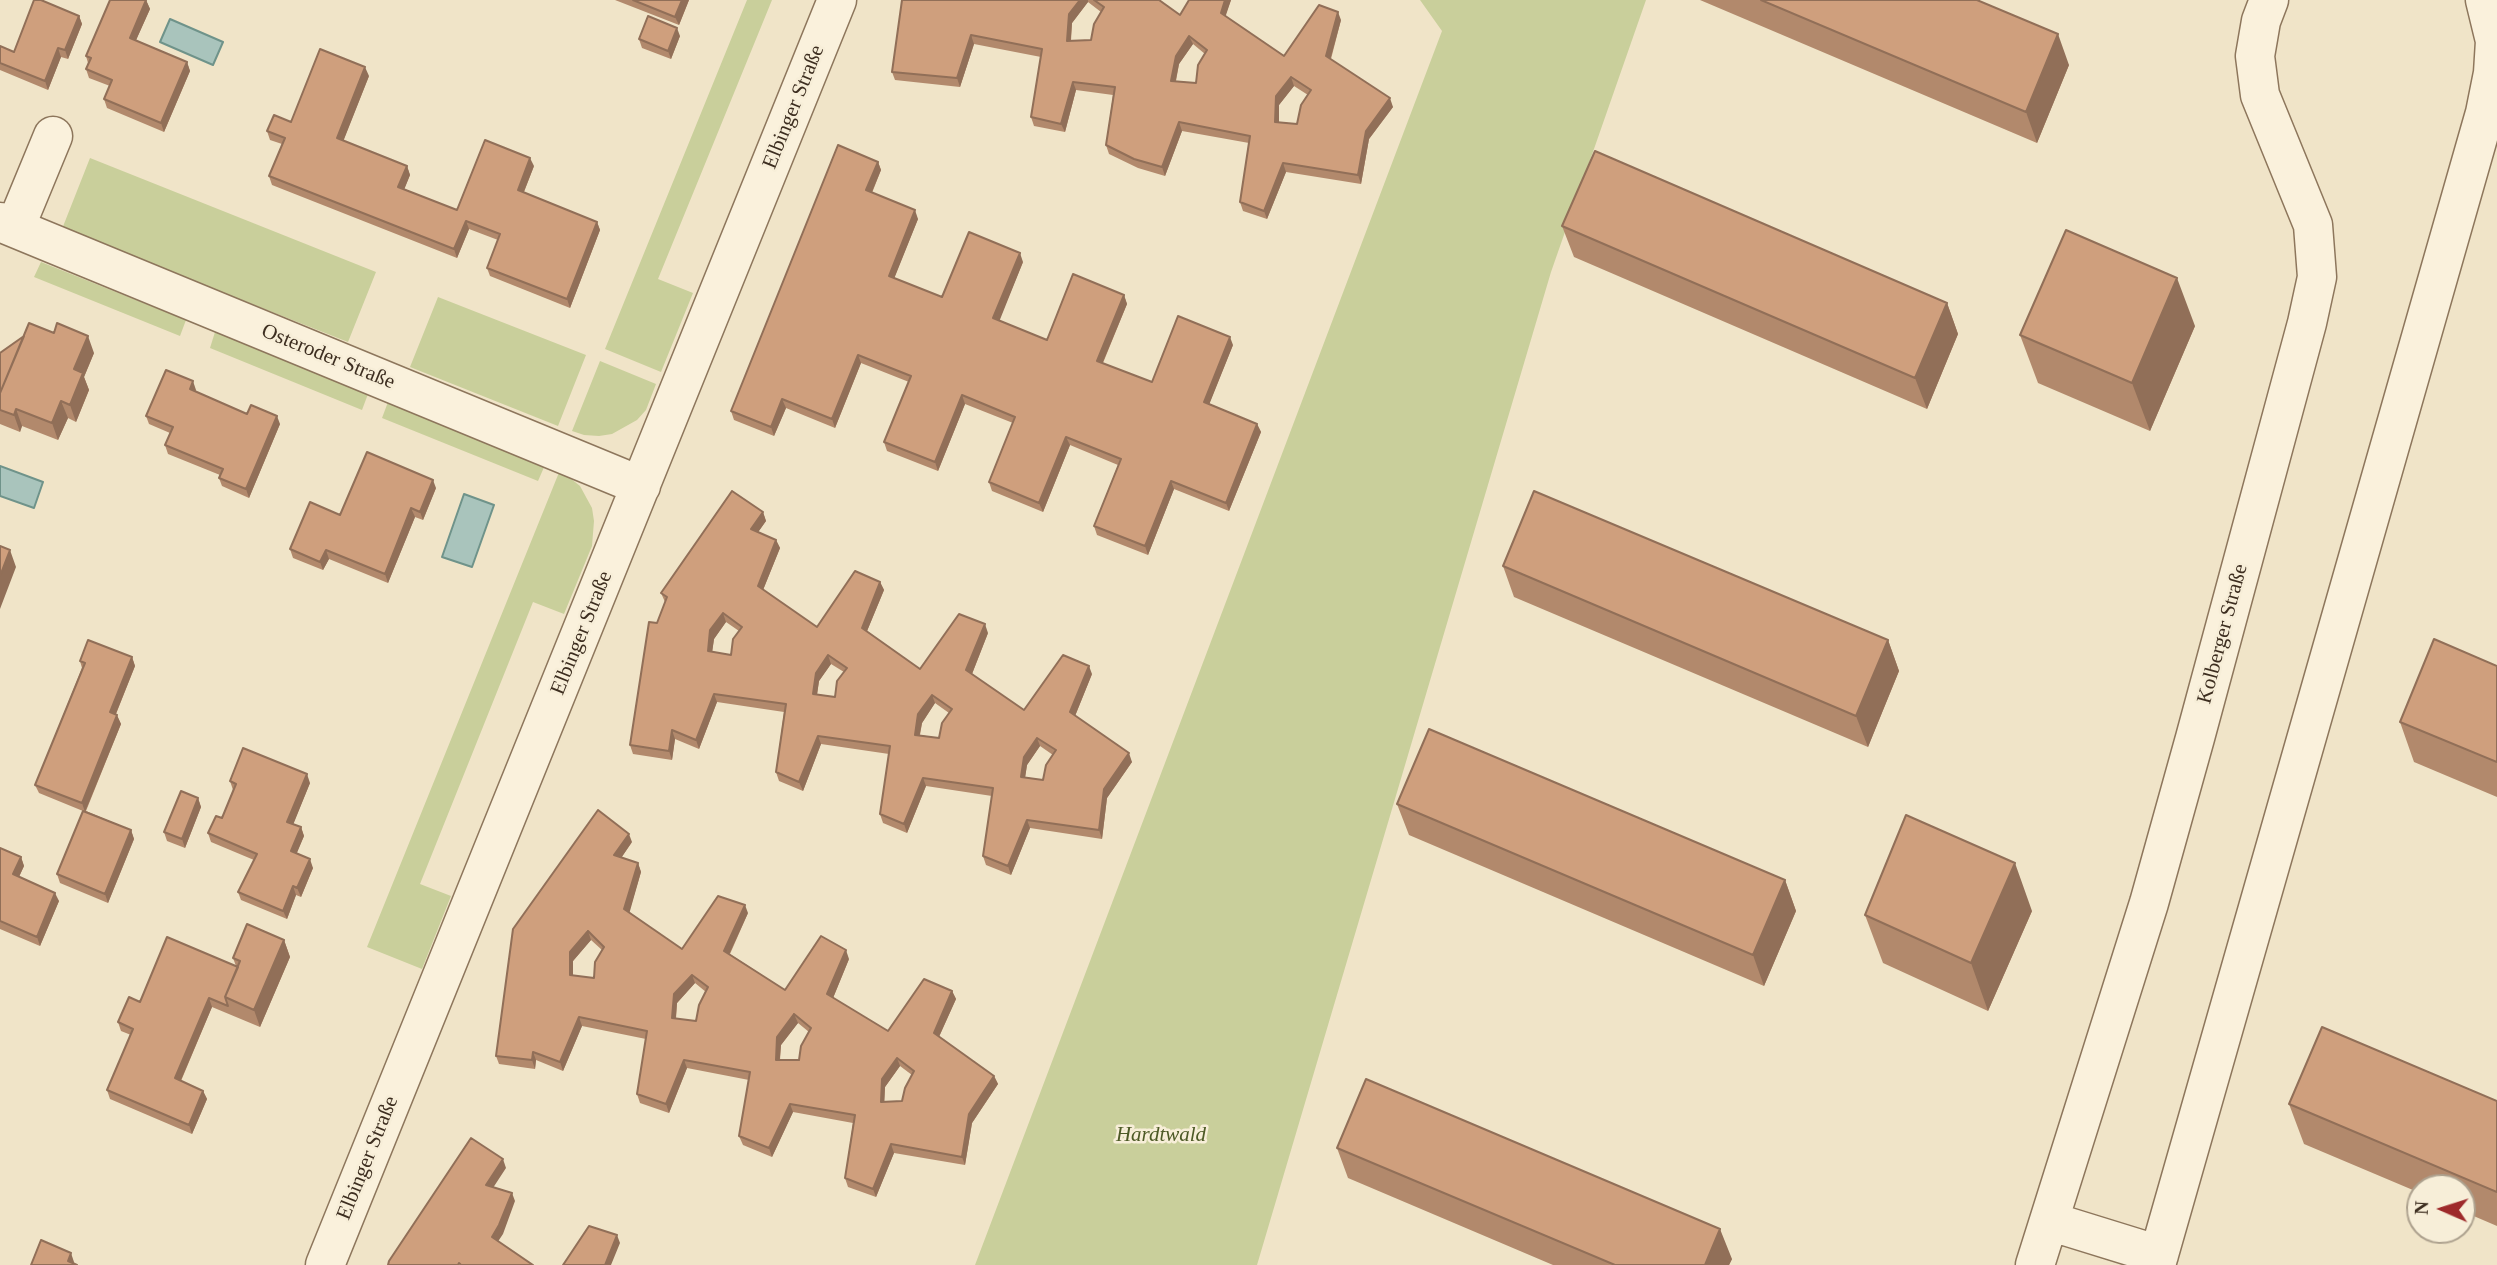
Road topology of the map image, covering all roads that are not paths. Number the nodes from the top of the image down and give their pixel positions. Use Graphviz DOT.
graph roads {
  1 [pos="837,0"];
  2 [pos="2269,0"];
  3 [pos="2485,0"];
  4 [pos="53,136"];
  5 [pos="7,225"];
  6 [pos="641,486"];
  7 [pos="2049,1221"];
  8 [pos="2157,1260"];
  9 [pos="325,1265"];
  10 [pos="2035,1265"];
  1 -- 6 [label="street, Elbinger Straße"];
  2 -- 7 [label="street, Kolberger Straße"];
  3 -- 8 [label="street"];
  4 -- 5 [label="street, Osteroder Straße"];
  5 -- 6 [label="street, Osteroder Straße"];
  6 -- 9 [label="street, Elbinger Straße"];
  7 -- 8 [label="street"];
  7 -- 10 [label="street, Kolberger Straße"];
}
